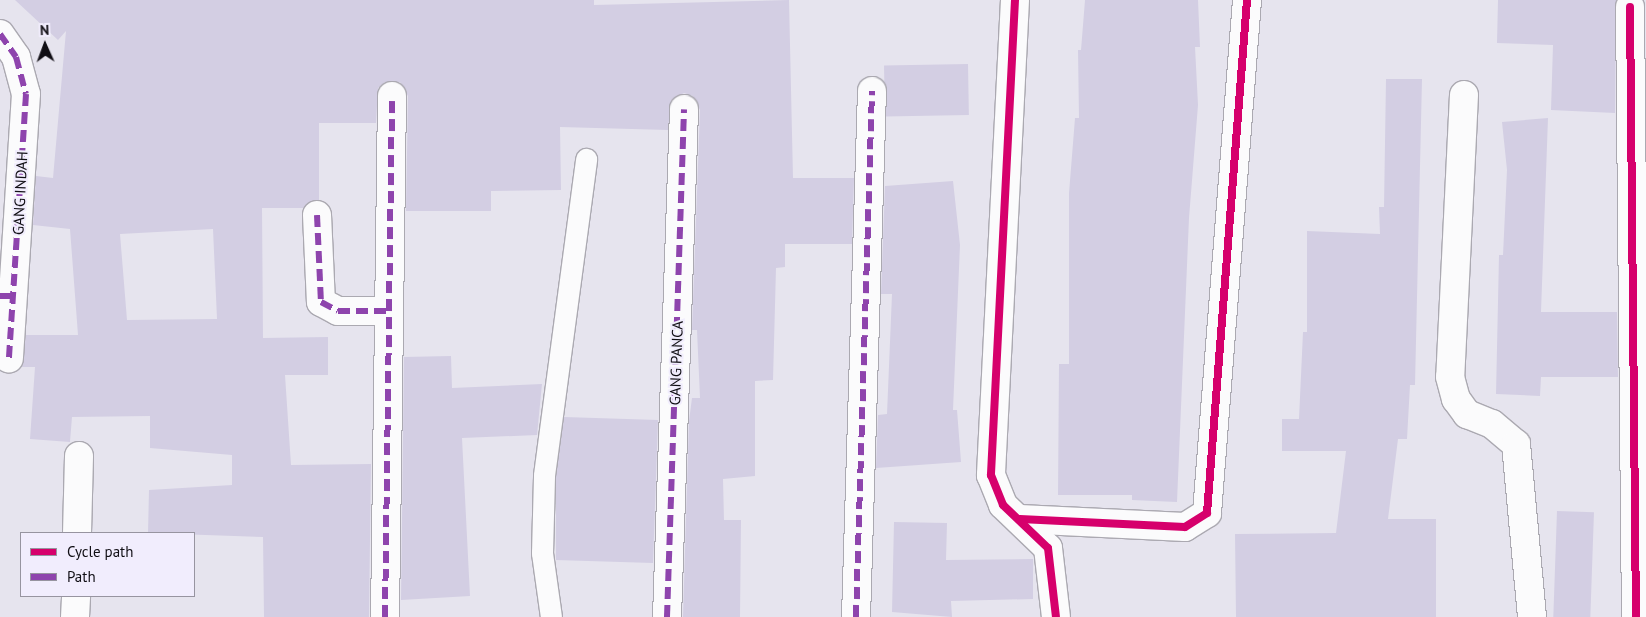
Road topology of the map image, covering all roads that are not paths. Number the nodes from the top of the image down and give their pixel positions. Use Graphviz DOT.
graph roads {
  1 [pos="1015,0"];
  2 [pos="1247,0"];
  3 [pos="1630,7"];
  4 [pos="0,34"];
  5 [pos="872,92"];
  6 [pos="1464,95"];
  7 [pos="392,96"];
  8 [pos="684,109"];
  9 [pos="586,159"];
  10 [pos="317,215"];
  11 [pos="7,296"];
  12 [pos="389,311"];
  13 [pos="10,358"];
  14 [pos="79,456"];
  15 [pos="1020,519"];
  16 [pos="77,532"];
  17 [pos="76,597"];
  18 [pos="75,617"];
  19 [pos="385,617"];
  20 [pos="551,617"];
  21 [pos="666,617"];
  22 [pos="856,617"];
  23 [pos="1056,617"];
  24 [pos="1532,617"];
  25 [pos="1636,617"];
  1 -- 15 [label="street"];
  2 -- 15 [label="street"];
  3 -- 25 [label="street"];
  4 -- 11 [label="street, GANG INDAH"];
  5 -- 22 [label="street"];
  6 -- 24 [label="street"];
  7 -- 12 [label="street"];
  8 -- 21 [label="street, GANG PANCA"];
  9 -- 20 [label="lane"];
  10 -- 12 [label="street"];
  11 -- 13 [label="street, GANG INDAH"];
  12 -- 19 [label="street"];
  14 -- 16 [label="street"];
  15 -- 23 [label="street"];
  17 -- 18 [label="street"];
}
